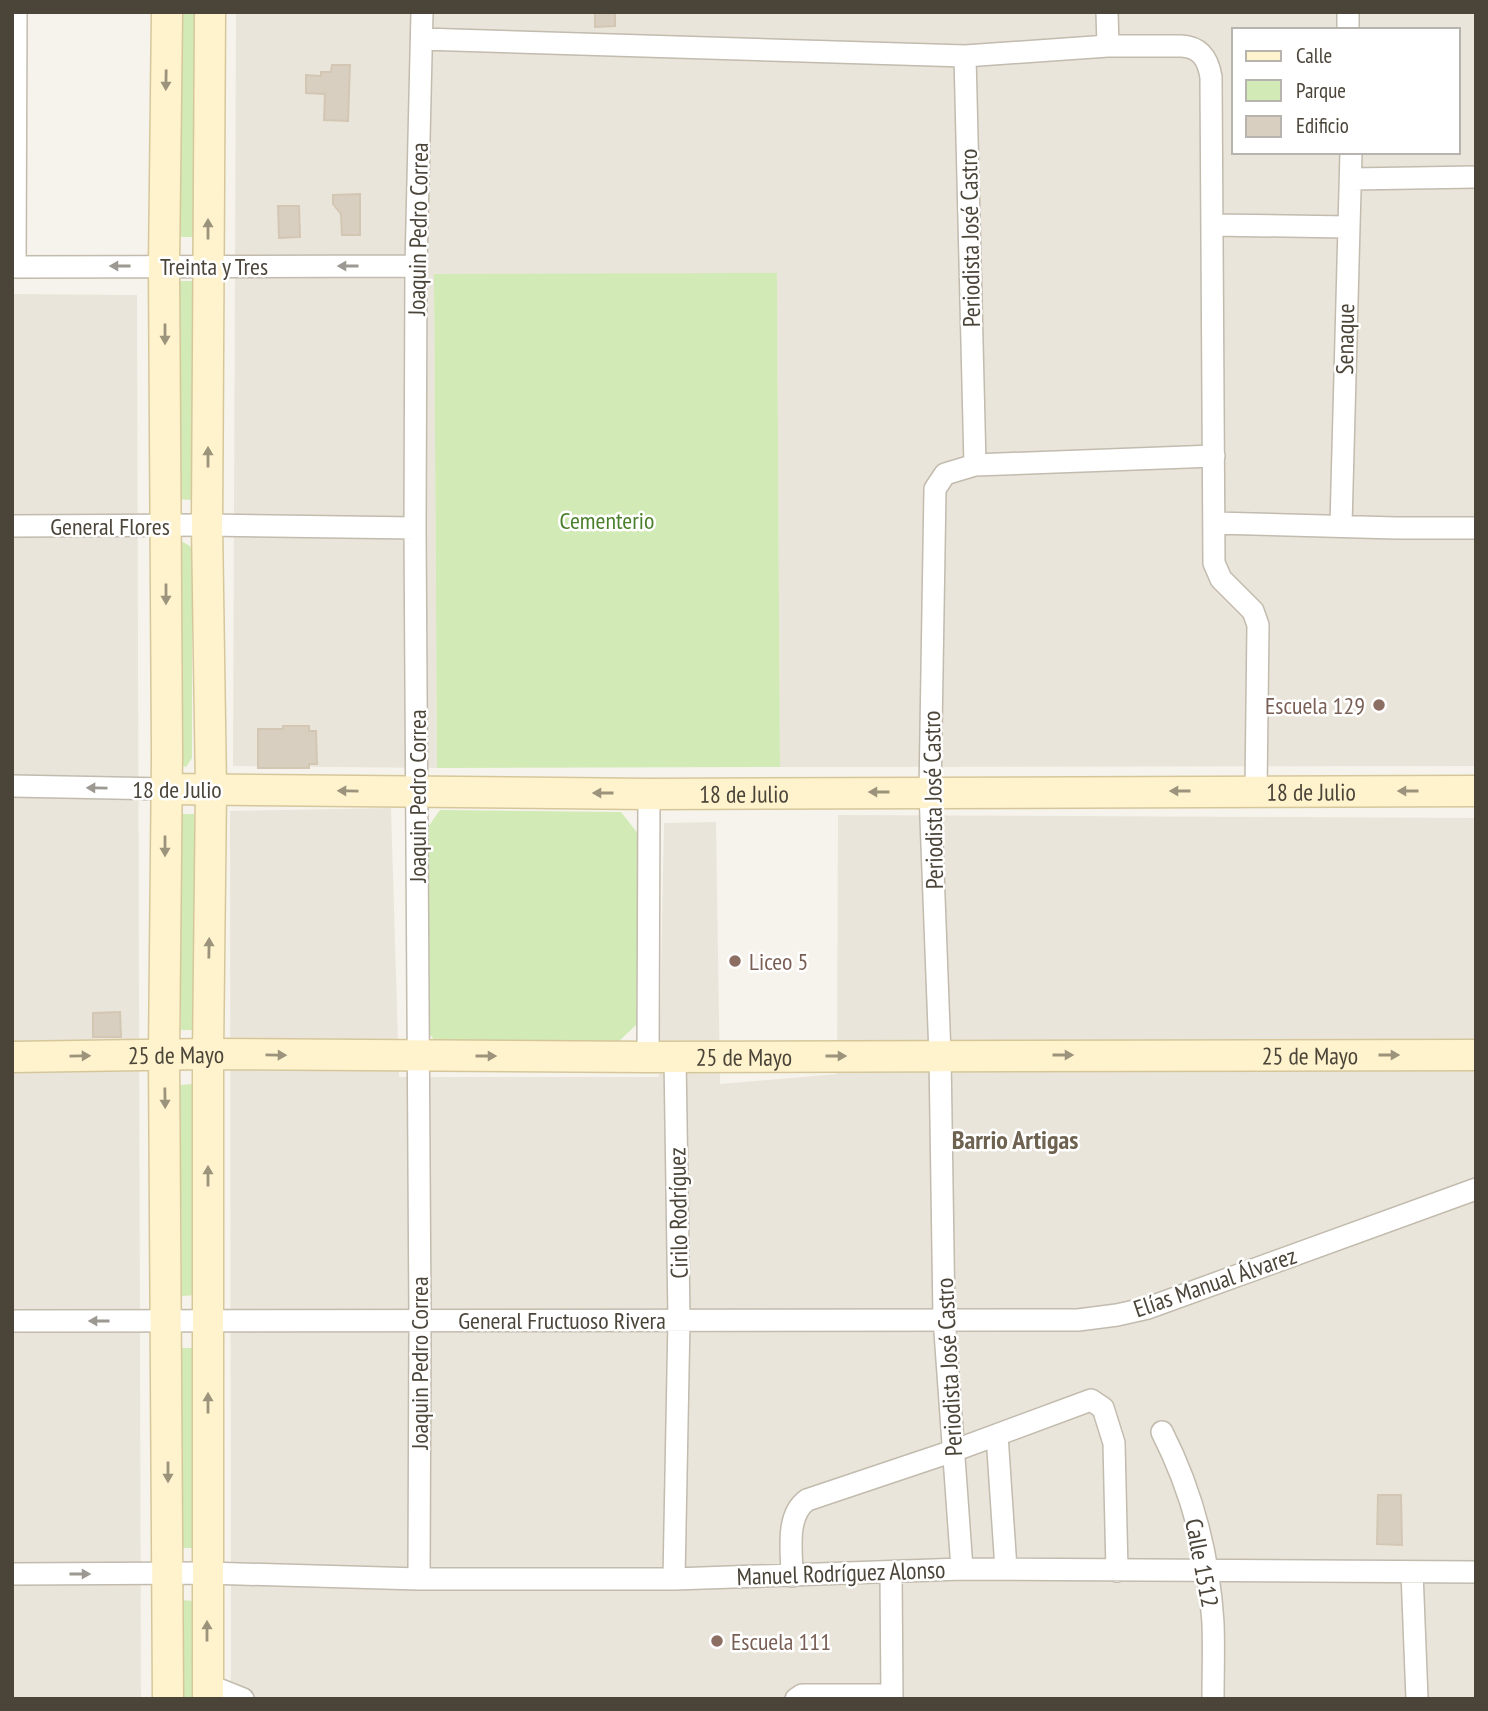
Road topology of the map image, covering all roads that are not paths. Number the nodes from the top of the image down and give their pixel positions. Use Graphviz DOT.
graph roads {
  1 [pos="16,12"];
  2 [pos="167,12"];
  3 [pos="210,12"];
  4 [pos="422,12"];
  5 [pos="1107,12"];
  6 [pos="423,39"];
  7 [pos="1108,46"];
  8 [pos="14,47"];
  9 [pos="965,56"];
  10 [pos="1351,154"];
  11 [pos="1476,177"];
  12 [pos="1352,179"];
  13 [pos="1213,225"];
  14 [pos="1348,226"];
  15 [pos="164,266"];
  16 [pos="208,266"];
  17 [pos="416,266"];
  18 [pos="13,267"];
  19 [pos="1214,456"];
  20 [pos="975,465"];
  21 [pos="1214,523"];
  22 [pos="207,525"];
  23 [pos="1341,525"];
  24 [pos="12,526"];
  25 [pos="166,526"];
  26 [pos="415,527"];
  27 [pos="1476,528"];
  28 [pos="12,786"];
  29 [pos="165,789"];
  30 [pos="211,789"];
  31 [pos="1256,790"];
  32 [pos="1476,791"];
  33 [pos="417,792"];
  34 [pos="930,792"];
  35 [pos="649,794"];
  36 [pos="208,1054"];
  37 [pos="164,1055"];
  38 [pos="940,1055"];
  39 [pos="1476,1055"];
  40 [pos="418,1056"];
  41 [pos="12,1057"];
  42 [pos="662,1057"];
  43 [pos="1476,1189"];
  44 [pos="944,1318"];
  45 [pos="679,1319"];
  46 [pos="167,1320"];
  47 [pos="208,1320"];
  48 [pos="420,1320"];
  49 [pos="12,1321"];
  50 [pos="1163,1432"];
  51 [pos="997,1435"];
  52 [pos="953,1451"];
  53 [pos="962,1569"];
  54 [pos="1006,1569"];
  55 [pos="1117,1571"];
  56 [pos="1207,1572"];
  57 [pos="1412,1572"];
  58 [pos="1476,1572"];
  59 [pos="168,1573"];
  60 [pos="207,1573"];
  61 [pos="891,1573"];
  62 [pos="12,1574"];
  63 [pos="792,1576"];
  64 [pos="419,1579"];
  65 [pos="674,1580"];
  66 [pos="208,1692"];
  67 [pos="892,1697"];
  68 [pos="168,1699"];
  69 [pos="243,1699"];
  70 [pos="796,1699"];
  71 [pos="1213,1699"];
  72 [pos="1416,1699"];
  1 -- 8 [label="street"];
  2 -- 15 [label="street, one-way"];
  16 -- 3 [label="street, one-way"];
  4 -- 6 [label="street, Joaquin Pedro Correa"];
  5 -- 7 [label="street"];
  6 -- 9 [label="street"];
  6 -- 17 [label="street, Joaquin Pedro Correa"];
  7 -- 9 [label="street"];
  7 -- 13 [label="street"];
  8 -- 18 [label="street"];
  9 -- 20 [label="street, Periodista José Castro"];
  10 -- 12 [label="street, Senaque"];
  11 -- 12 [label="street"];
  12 -- 14 [label="street, Senaque"];
  13 -- 14 [label="street"];
  13 -- 19 [label="street"];
  14 -- 23 [label="street, Senaque"];
  15 -- 16 [label="street, Treinta y Tres"];
  15 -- 18 [label="street, Treinta y Tres, one-way"];
  15 -- 25 [label="street, one-way"];
  17 -- 16 [label="street, Treinta y Tres, one-way"];
  22 -- 16 [label="street, one-way"];
  17 -- 26 [label="street, Joaquin Pedro Correa"];
  19 -- 20 [label="street"];
  19 -- 21 [label="street"];
  20 -- 34 [label="street, Periodista José Castro"];
  21 -- 23 [label="street"];
  21 -- 31 [label="street"];
  22 -- 25 [label="street, General Flores"];
  22 -- 26 [label="street, General Flores"];
  22 -- 30 [label="street"];
  23 -- 27 [label="street"];
  24 -- 25 [label="street, General Flores"];
  25 -- 29 [label="street, one-way"];
  26 -- 33 [label="street, Joaquin Pedro Correa"];
  29 -- 28 [label="street, 18 de Julio, one-way"];
  29 -- 30 [label="street, 18 de Julio"];
  29 -- 37 [label="street, one-way"];
  33 -- 30 [label="street, 18 de Julio, one-way"];
  36 -- 30 [label="street, one-way"];
  32 -- 31 [label="street, 18 de Julio, one-way"];
  31 -- 34 [label="street, 18 de Julio, one-way"];
  35 -- 33 [label="street, 18 de Julio, one-way"];
  33 -- 40 [label="street, Joaquin Pedro Correa"];
  34 -- 35 [label="street, 18 de Julio, one-way"];
  34 -- 38 [label="street, Periodista José Castro"];
  35 -- 42 [label="street, Cirilo Rodríguez"];
  36 -- 37 [label="street, 25 de Mayo"];
  36 -- 40 [label="street, 25 de Mayo, one-way"];
  47 -- 36 [label="street, one-way"];
  41 -- 37 [label="street, 25 de Mayo, one-way"];
  37 -- 46 [label="street, one-way"];
  38 -- 39 [label="street, 25 de Mayo, one-way"];
  42 -- 38 [label="street, 25 de Mayo, one-way"];
  38 -- 44 [label="street, Periodista José Castro"];
  40 -- 42 [label="street, 25 de Mayo, one-way"];
  40 -- 48 [label="street, Joaquin Pedro Correa"];
  42 -- 45 [label="street, Cirilo Rodríguez"];
  43 -- 44 [label="street, Elías Manual Álvarez"];
  44 -- 45 [label="street, General Fructuoso Rivera"];
  44 -- 52 [label="street, Periodista José Castro"];
  45 -- 48 [label="street, General Fructuoso Rivera"];
  45 -- 65 [label="street, Cirilo Rodríguez"];
  46 -- 47 [label="street, General Fructuoso Rivera"];
  46 -- 49 [label="street, General Fructuoso Rivera, one-way"];
  46 -- 59 [label="street, one-way"];
  47 -- 48 [label="street, General Fructuoso Rivera"];
  60 -- 47 [label="street, one-way"];
  48 -- 64 [label="street, Joaquin Pedro Correa"];
  50 -- 56 [label="street, Calle 1512"];
  51 -- 52 [label="street"];
  51 -- 54 [label="street"];
  51 -- 55 [label="street"];
  52 -- 53 [label="street, Periodista José Castro"];
  52 -- 63 [label="street"];
  53 -- 54 [label="street, Manuel Rodríguez Alonso"];
  53 -- 61 [label="street, Manuel Rodríguez Alonso"];
  54 -- 55 [label="street, Manuel Rodríguez Alonso"];
  55 -- 56 [label="street, Manuel Rodríguez Alonso"];
  56 -- 57 [label="street, Manuel Rodríguez Alonso"];
  56 -- 71 [label="street, Calle 1512"];
  57 -- 58 [label="street, Manuel Rodríguez Alonso"];
  57 -- 72 [label="street"];
  59 -- 60 [label="street, Manuel Rodríguez Alonso"];
  62 -- 59 [label="street, Manuel Rodríguez Alonso, one-way"];
  59 -- 68 [label="street"];
  60 -- 64 [label="street, Manuel Rodríguez Alonso"];
  66 -- 60 [label="street, one-way"];
  61 -- 63 [label="street, Manuel Rodríguez Alonso"];
  61 -- 67 [label="street"];
  63 -- 65 [label="street, Manuel Rodríguez Alonso"];
  64 -- 65 [label="street, Manuel Rodríguez Alonso"];
  66 -- 69 [label="street"];
  67 -- 70 [label="street"];
}
